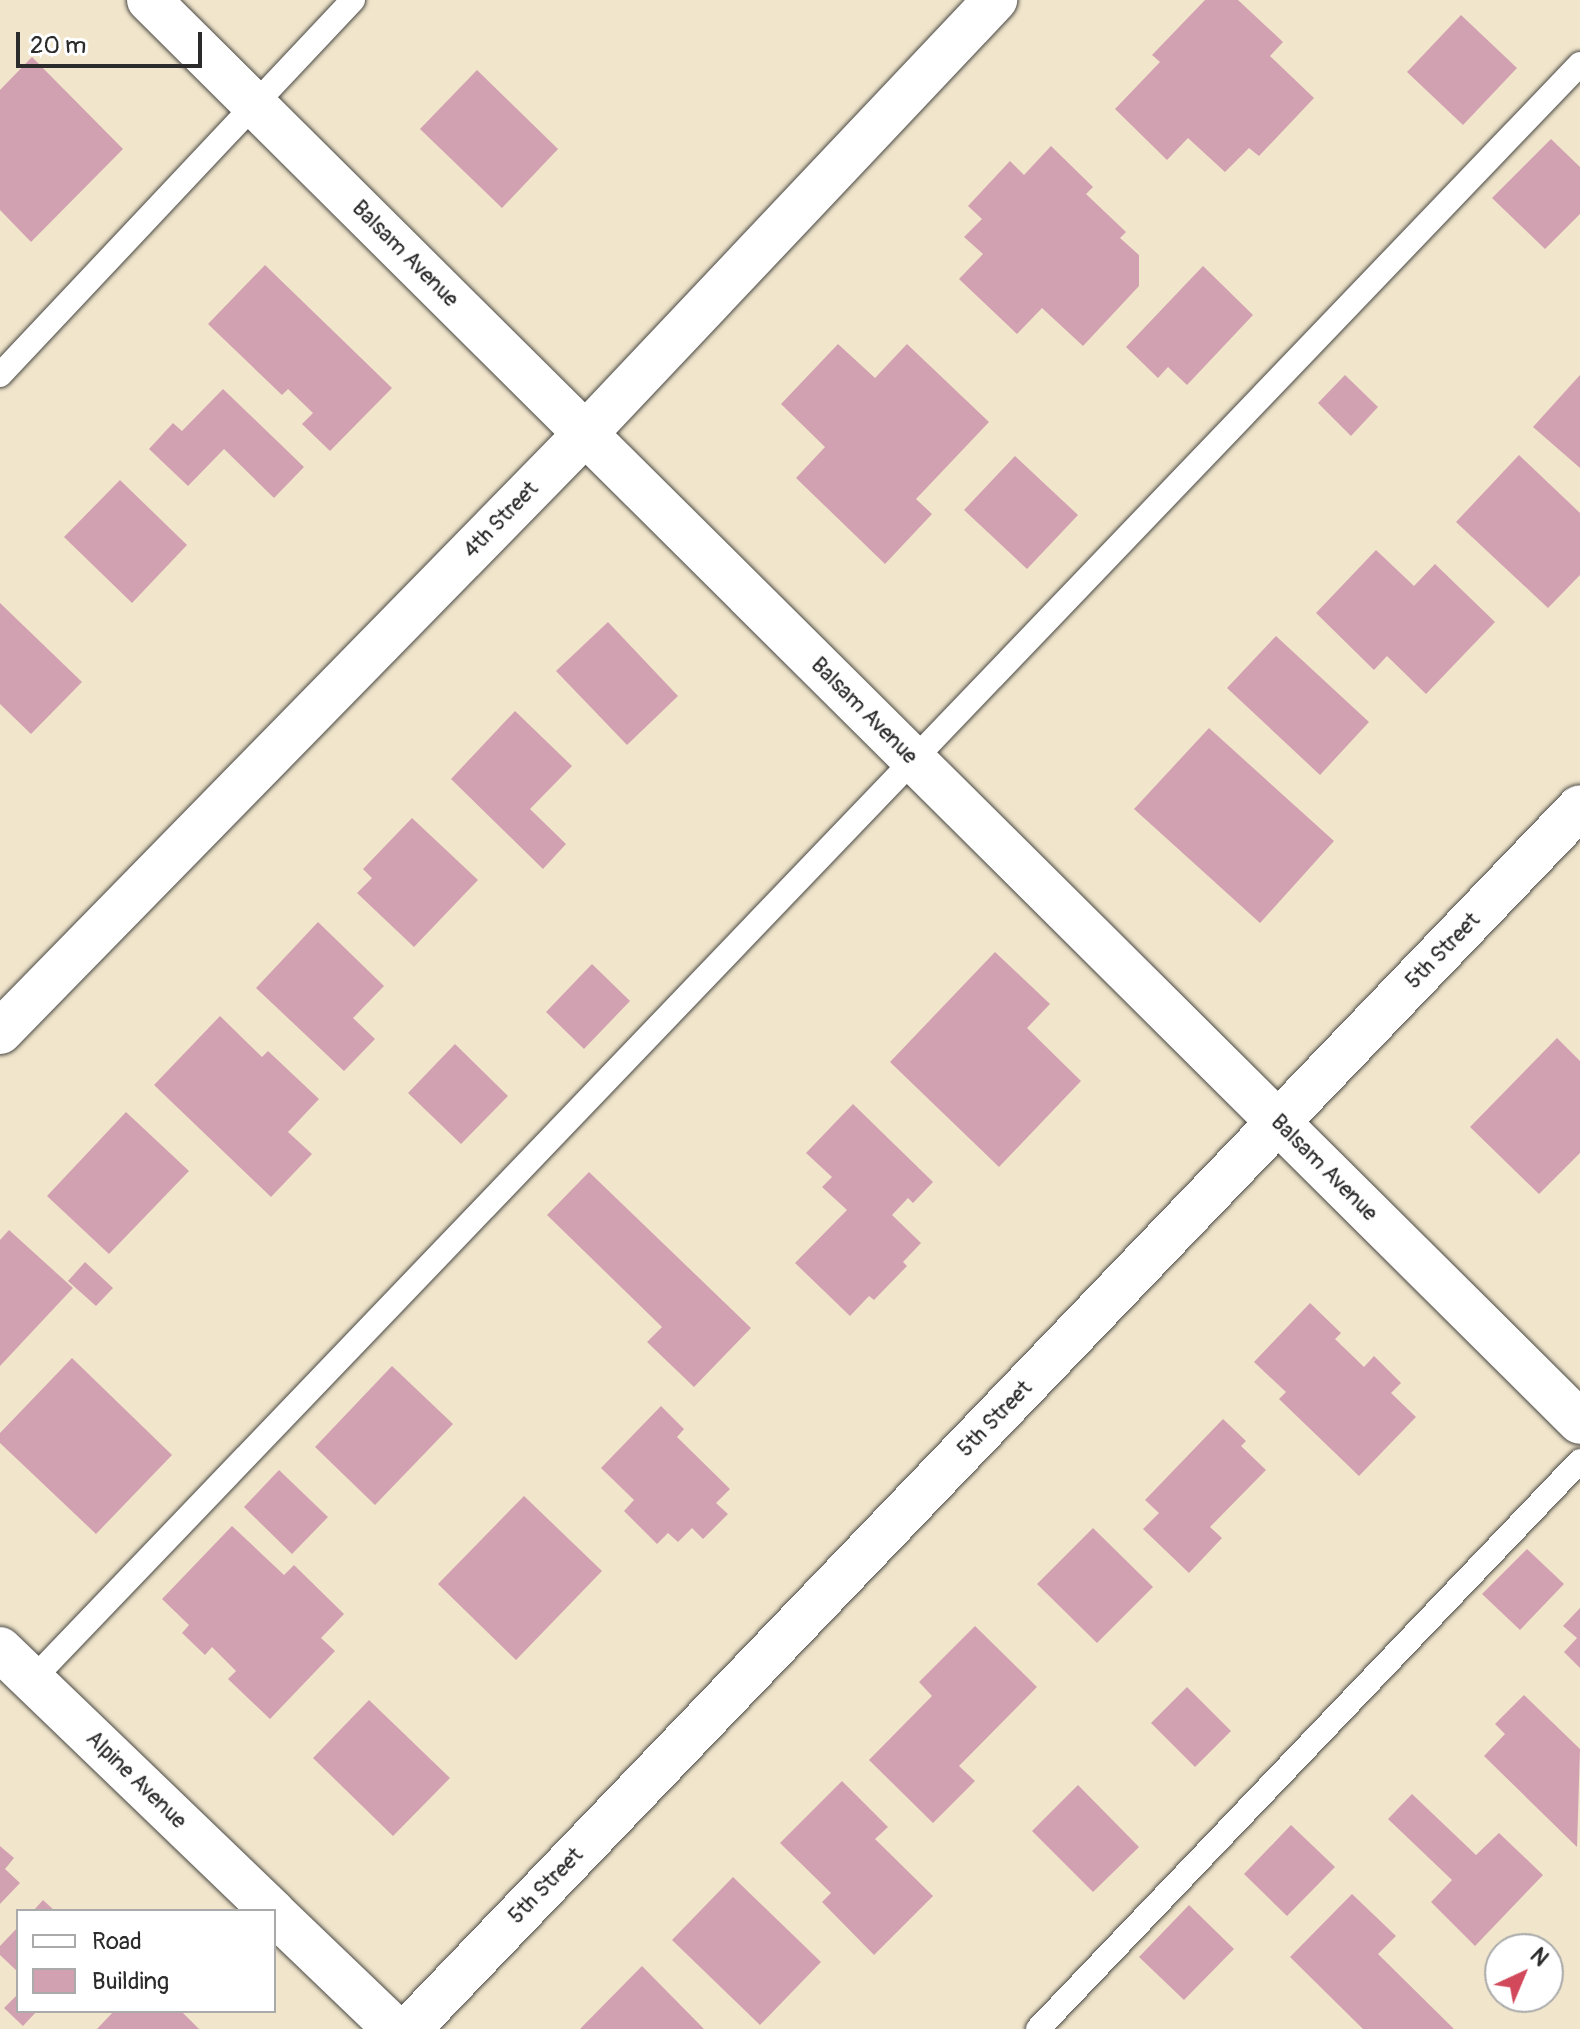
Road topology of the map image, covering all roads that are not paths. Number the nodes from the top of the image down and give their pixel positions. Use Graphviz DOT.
graph roads {
  1 [pos="149,0"];
  2 [pos="353,0"];
  3 [pos="995,0"];
  4 [pos="1580,64"];
  5 [pos="254,105"];
  6 [pos="0,375"];
  7 [pos="586,433"];
  8 [pos="915,762"];
  9 [pos="1580,807"];
  10 [pos="0,1032"];
  11 [pos="1279,1123"];
  12 [pos="1580,1422"];
  13 [pos="1580,1461"];
  14 [pos="0,1649"];
  15 [pos="32,1680"];
  16 [pos="270,1909"];
  17 [pos="276,1915"];
  18 [pos="395,2029"];
  19 [pos="409,2029"];
  20 [pos="1038,2029"];
  1 -- 5 [label="street, Balsam Avenue"];
  2 -- 5 [label="lane"];
  3 -- 7 [label="street, 4th Street"];
  4 -- 8 [label="lane"];
  5 -- 6 [label="lane"];
  5 -- 7 [label="street, Balsam Avenue"];
  7 -- 8 [label="street, Balsam Avenue"];
  7 -- 10 [label="street, 4th Street"];
  8 -- 11 [label="street, Balsam Avenue"];
  8 -- 15 [label="lane"];
  9 -- 11 [label="street, 5th Street"];
  11 -- 12 [label="street, Balsam Avenue"];
  11 -- 19 [label="street, 5th Street"];
  13 -- 20 [label="lane"];
  14 -- 15 [label="street, Alpine Avenue"];
  15 -- 16 [label="street, Alpine Avenue"];
  17 -- 18 [label="street, Alpine Avenue"];
}
